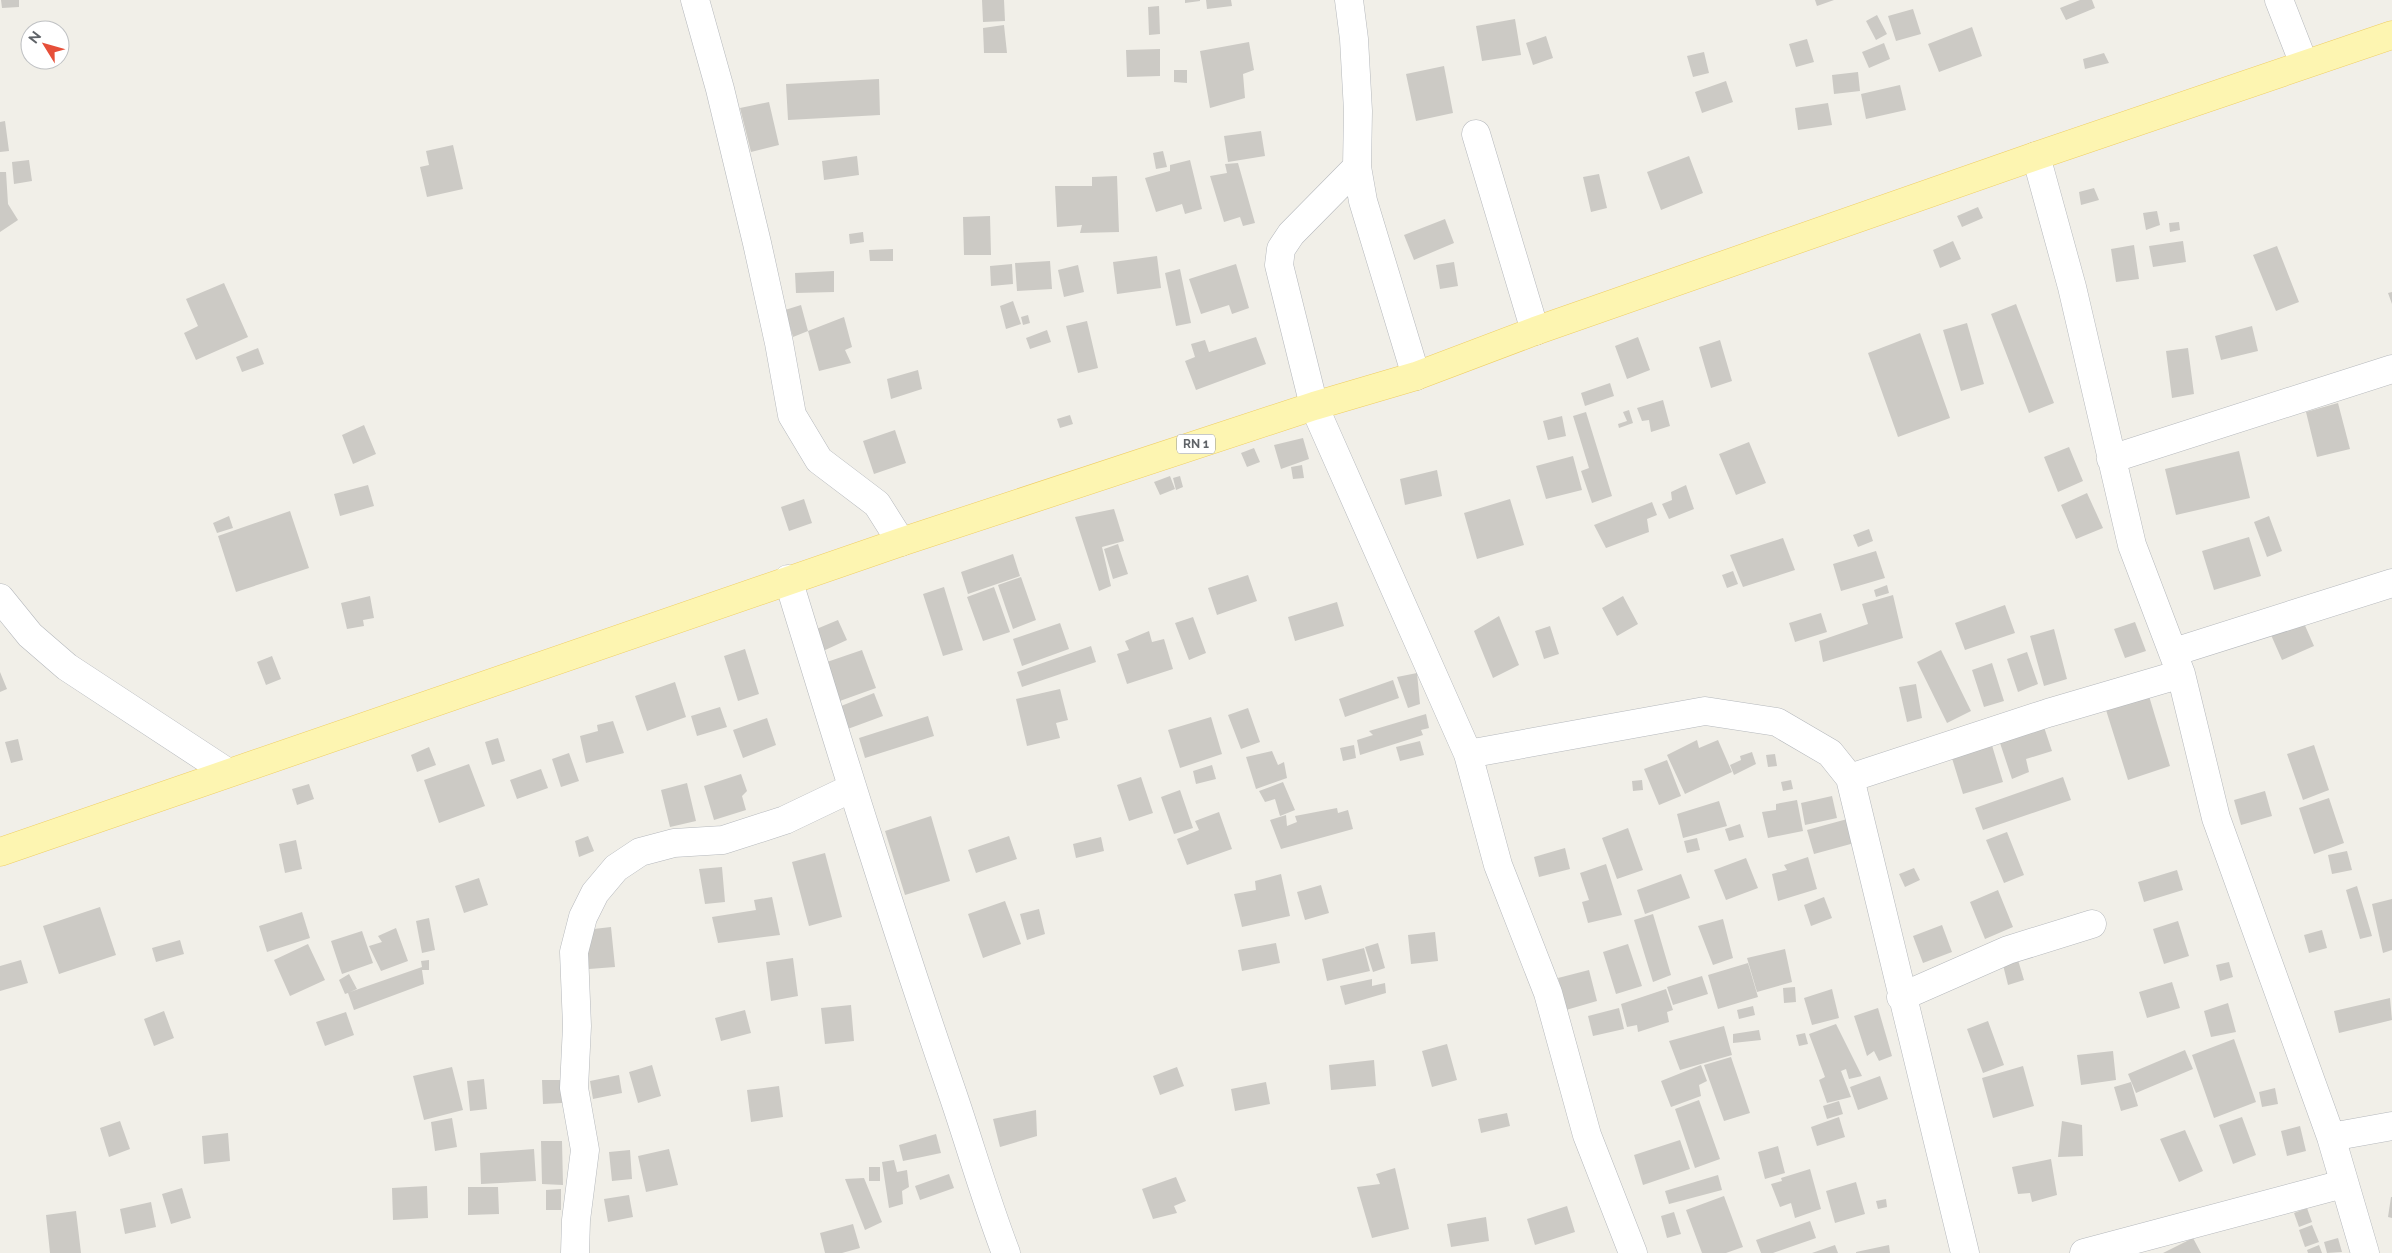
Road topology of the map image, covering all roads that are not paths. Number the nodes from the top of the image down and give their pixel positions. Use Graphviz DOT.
graph roads {
  1 [pos="695,0"];
  2 [pos="1348,0"];
  3 [pos="2279,0"];
  4 [pos="2392,34"];
  5 [pos="2304,64"];
  6 [pos="1476,134"];
  7 [pos="2036,156"];
  8 [pos="1357,167"];
  9 [pos="1535,331"];
  10 [pos="2392,370"];
  11 [pos="1416,376"];
  12 [pos="1314,406"];
  13 [pos="2111,459"];
  14 [pos="900,542"];
  15 [pos="788,579"];
  16 [pos="2390,591"];
  17 [pos="0,598"];
  18 [pos="2178,663"];
  19 [pos="1468,754"];
  20 [pos="227,772"];
  21 [pos="1850,778"];
  22 [pos="852,788"];
  23 [pos="0,852"];
  24 [pos="2092,924"];
  25 [pos="1901,997"];
  26 [pos="2392,1126"];
  27 [pos="2331,1137"];
  28 [pos="2343,1184"];
  29 [pos="575,1253"];
  30 [pos="1006,1253"];
  31 [pos="1633,1253"];
  32 [pos="1965,1253"];
  33 [pos="2084,1253"];
  34 [pos="2365,1253"];
  1 -- 14 [label="street"];
  2 -- 8 [label="street"];
  3 -- 5 [label="street"];
  4 -- 5 [label="main road, RN 1"];
  5 -- 7 [label="main road, RN 1"];
  6 -- 9 [label="street"];
  7 -- 9 [label="main road, RN 1"];
  7 -- 13 [label="street"];
  8 -- 11 [label="street"];
  8 -- 12 [label="street"];
  9 -- 11 [label="main road, RN 1"];
  10 -- 13 [label="street"];
  11 -- 12 [label="main road, RN 1"];
  12 -- 14 [label="main road, RN 1"];
  12 -- 19 [label="street"];
  13 -- 18 [label="street"];
  14 -- 15 [label="main road, RN 1"];
  15 -- 20 [label="main road, RN 1"];
  15 -- 22 [label="street"];
  16 -- 18 [label="street"];
  17 -- 20 [label="street"];
  18 -- 21 [label="street"];
  18 -- 27 [label="street"];
  19 -- 21 [label="street"];
  19 -- 31 [label="street"];
  20 -- 23 [label="main road, RN 1"];
  21 -- 25 [label="street"];
  22 -- 29 [label="street"];
  22 -- 30 [label="street"];
  24 -- 25 [label="street"];
  25 -- 32 [label="street"];
  26 -- 27 [label="street"];
  27 -- 28 [label="street"];
  28 -- 33 [label="street"];
  28 -- 34 [label="street"];
}
